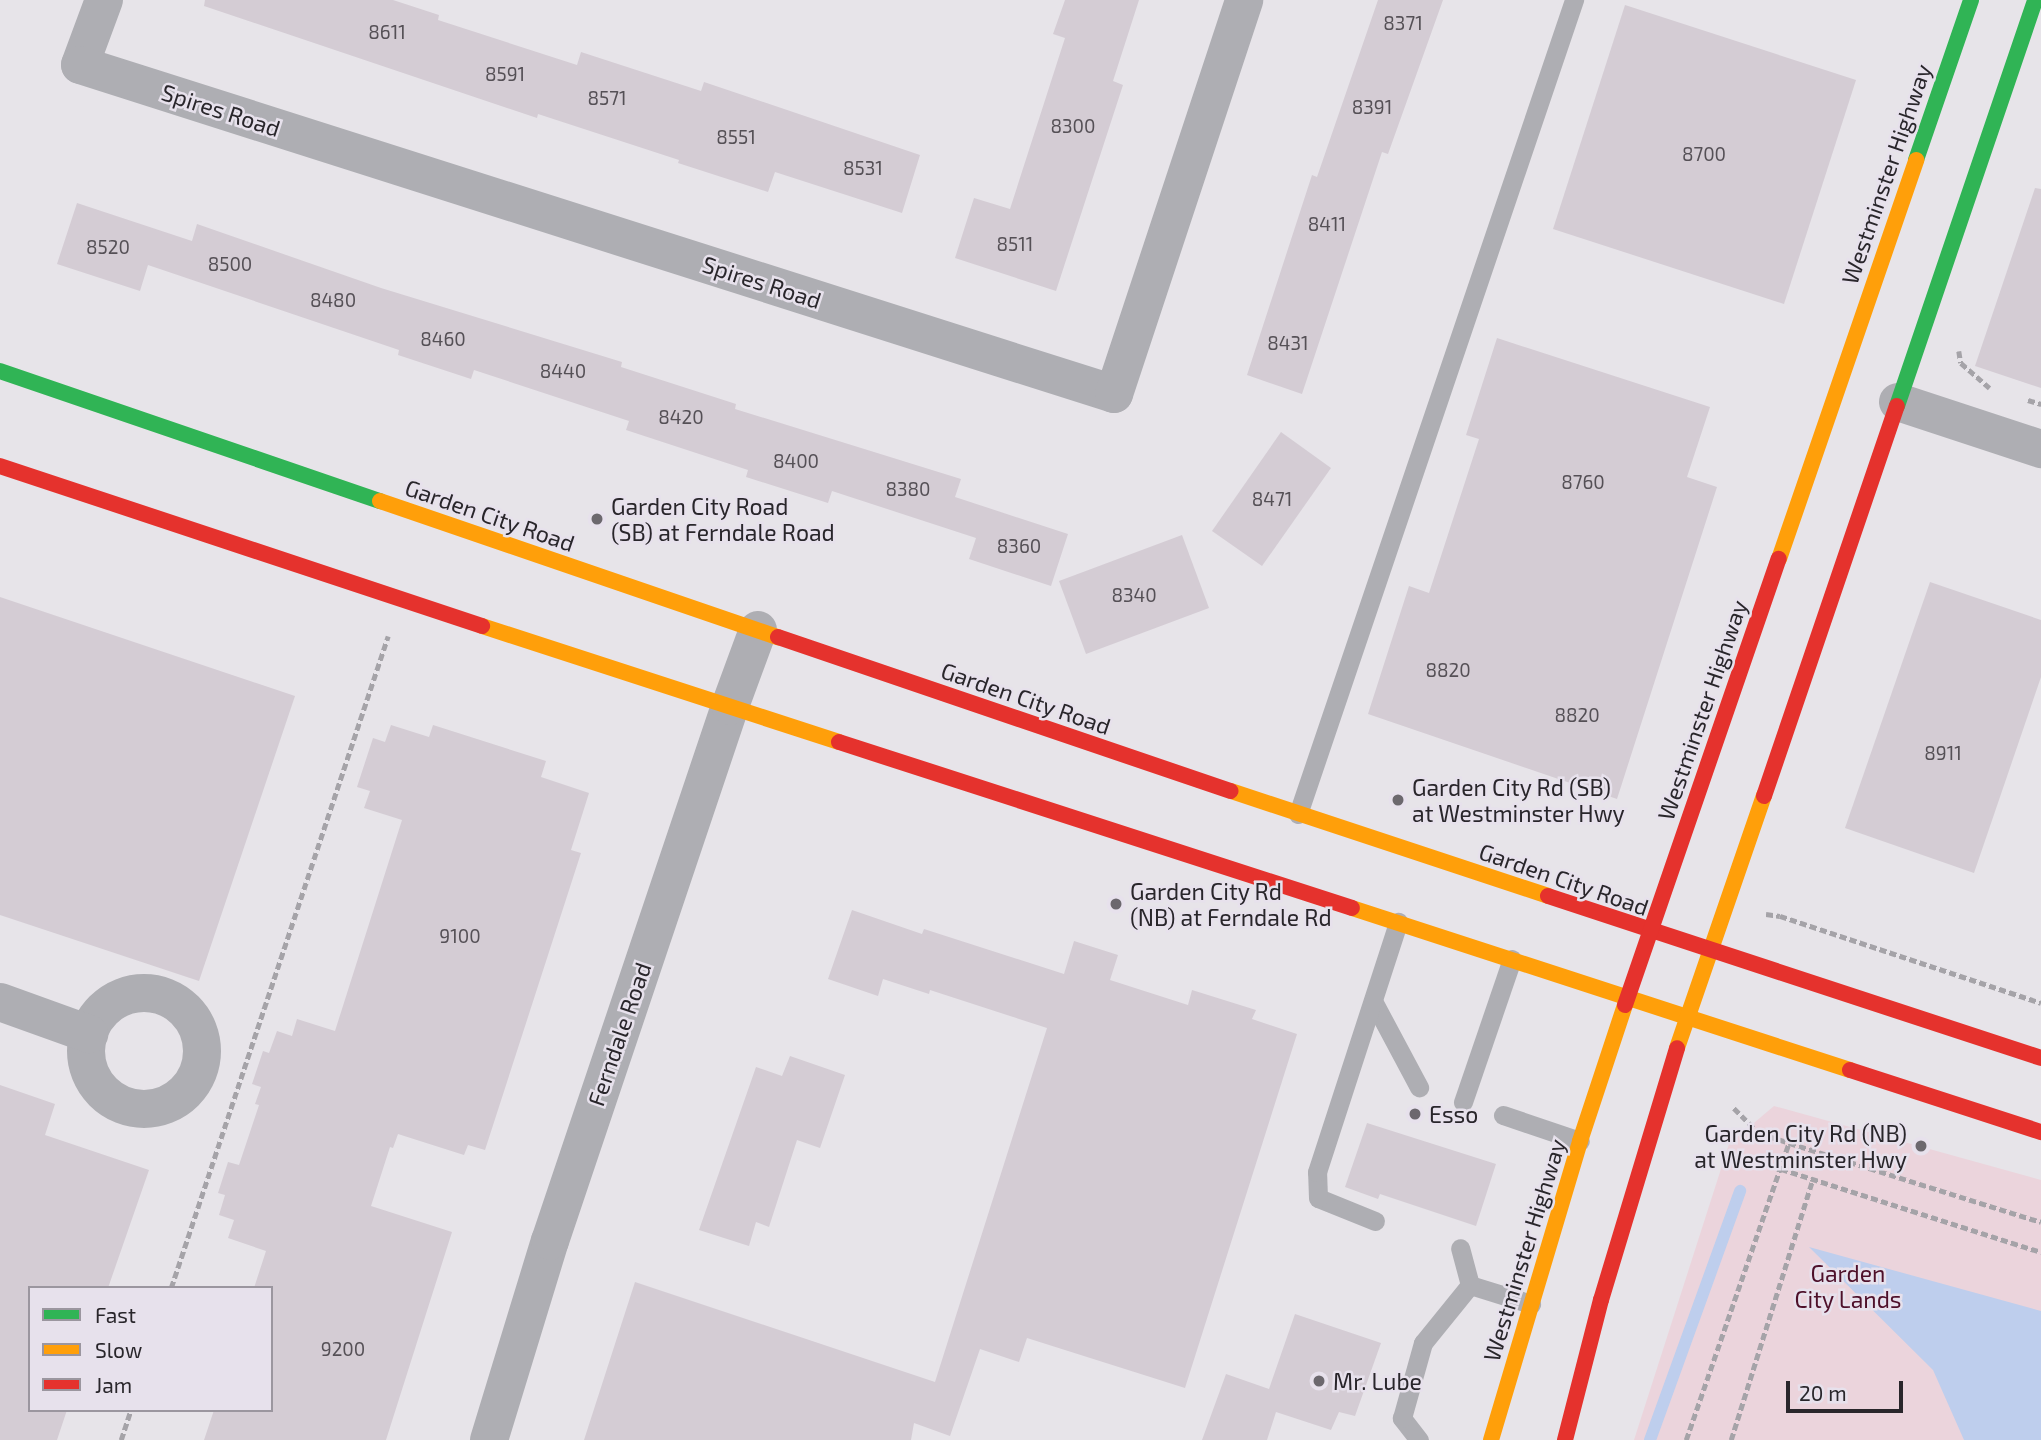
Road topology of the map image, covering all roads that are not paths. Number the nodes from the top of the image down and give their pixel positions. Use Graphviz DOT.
graph roads {
  1 [pos="104,0"];
  2 [pos="1244,0"];
  3 [pos="1574,0"];
  4 [pos="1948,0"];
  5 [pos="2035,0"];
  6 [pos="1969,3"];
  7 [pos="0,371"];
  8 [pos="1898,402"];
  9 [pos="2041,449"];
  10 [pos="0,466"];
  11 [pos="758,631"];
  12 [pos="730,706"];
  13 [pos="1298,814"];
  14 [pos="1398,922"];
  15 [pos="1650,932"];
  16 [pos="1711,951"];
  17 [pos="1512,959"];
  18 [pos="1628,997"];
  19 [pos="1373,1001"];
  20 [pos="0,1002"];
  21 [pos="1689,1017"];
  22 [pos="89,1034"];
  23 [pos="2041,1058"];
  24 [pos="1419,1087"];
  25 [pos="1464,1102"];
  26 [pos="1503,1115"];
  27 [pos="2041,1132"];
  28 [pos="1580,1141"];
  29 [pos="1374,1221"];
  30 [pos="1460,1248"];
  31 [pos="1470,1285"];
  32 [pos="1531,1304"];
  33 [pos="489,1440"];
  34 [pos="1419,1440"];
  35 [pos="1491,1440"];
  36 [pos="1565,1440"];
  1 -- 2 [label="street, Spires Road"];
  3 -- 13 [label="lane"];
  4 -- 6 [label="lane"];
  5 -- 8 [label="main road"];
  6 -- 15 [label="main road, Westminster Highway"];
  7 -- 11 [label="main road, Garden City Road"];
  8 -- 9 [label="street"];
  8 -- 16 [label="main road"];
  10 -- 12 [label="main road"];
  11 -- 12 [label="street, Ferndale Road"];
  11 -- 13 [label="main road, Garden City Road"];
  12 -- 14 [label="main road"];
  12 -- 33 [label="street, Ferndale Road"];
  13 -- 15 [label="main road, Garden City Road"];
  14 -- 17 [label="main road"];
  14 -- 19 [label="lane"];
  15 -- 16 [label="main road, Garden City Road"];
  15 -- 18 [label="main road, Westminster Highway"];
  16 -- 21 [label="main road"];
  16 -- 23 [label="main road, Garden City Road"];
  17 -- 18 [label="main road"];
  17 -- 25 [label="lane"];
  18 -- 21 [label="main road"];
  18 -- 28 [label="main road, Westminster Highway"];
  19 -- 24 [label="lane"];
  19 -- 29 [label="lane"];
  20 -- 22 [label="street"];
  21 -- 27 [label="main road"];
  21 -- 36 [label="main road"];
  26 -- 28 [label="lane"];
  28 -- 32 [label="main road, Westminster Highway"];
  30 -- 31 [label="lane"];
  31 -- 32 [label="lane"];
  31 -- 34 [label="lane"];
  32 -- 35 [label="main road, Westminster Highway"];
}
